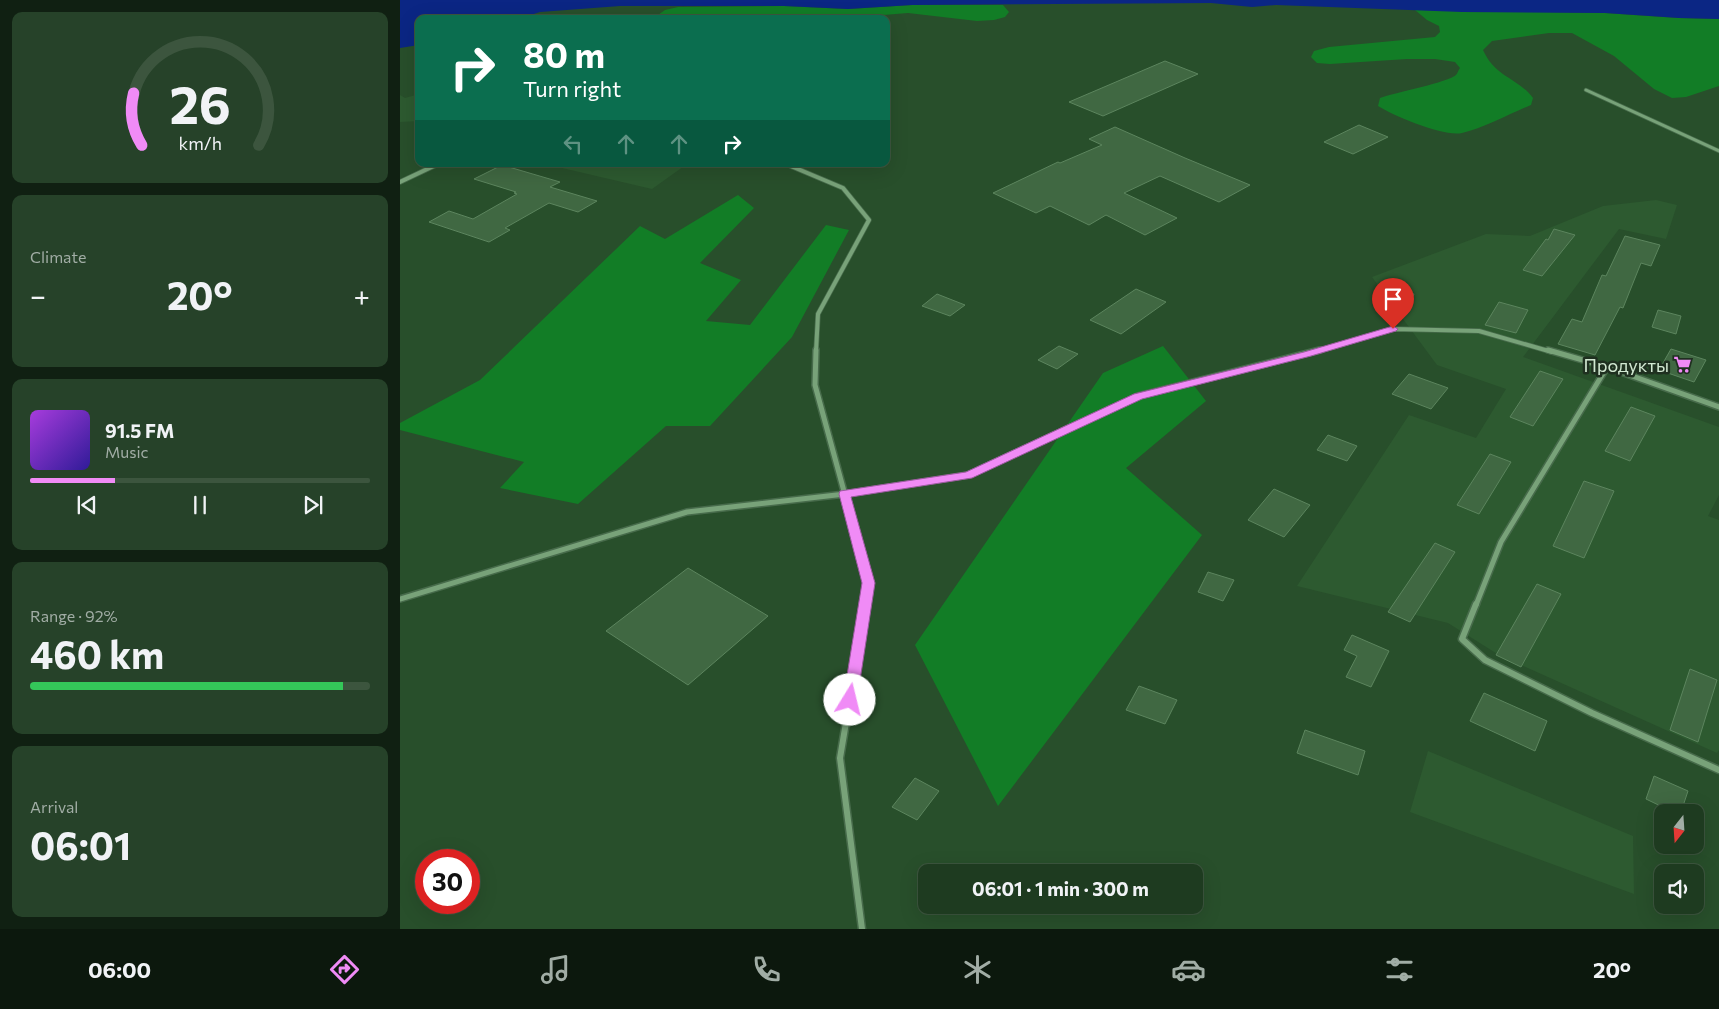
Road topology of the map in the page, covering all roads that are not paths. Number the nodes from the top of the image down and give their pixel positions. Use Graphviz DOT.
graph roads {
  1 [pos="1586,90"];
  2 [pos="1719,151"];
  3 [pos="432,167"];
  4 [pos="793,167"];
  5 [pos="400,182"];
  6 [pos="1607,367"];
  7 [pos="1719,407"];
  8 [pos="845,494"];
  9 [pos="400,599"];
  10 [pos="1719,770"];
  11 [pos="862,929"];
  1 -- 2 [label="street"];
  3 -- 5 [label="street"];
  4 -- 8 [label="street"];
  6 -- 7 [label="street"];
  6 -- 8 [label="street"];
  6 -- 10 [label="street"];
  8 -- 9 [label="street"];
  8 -- 11 [label="street"];
}
